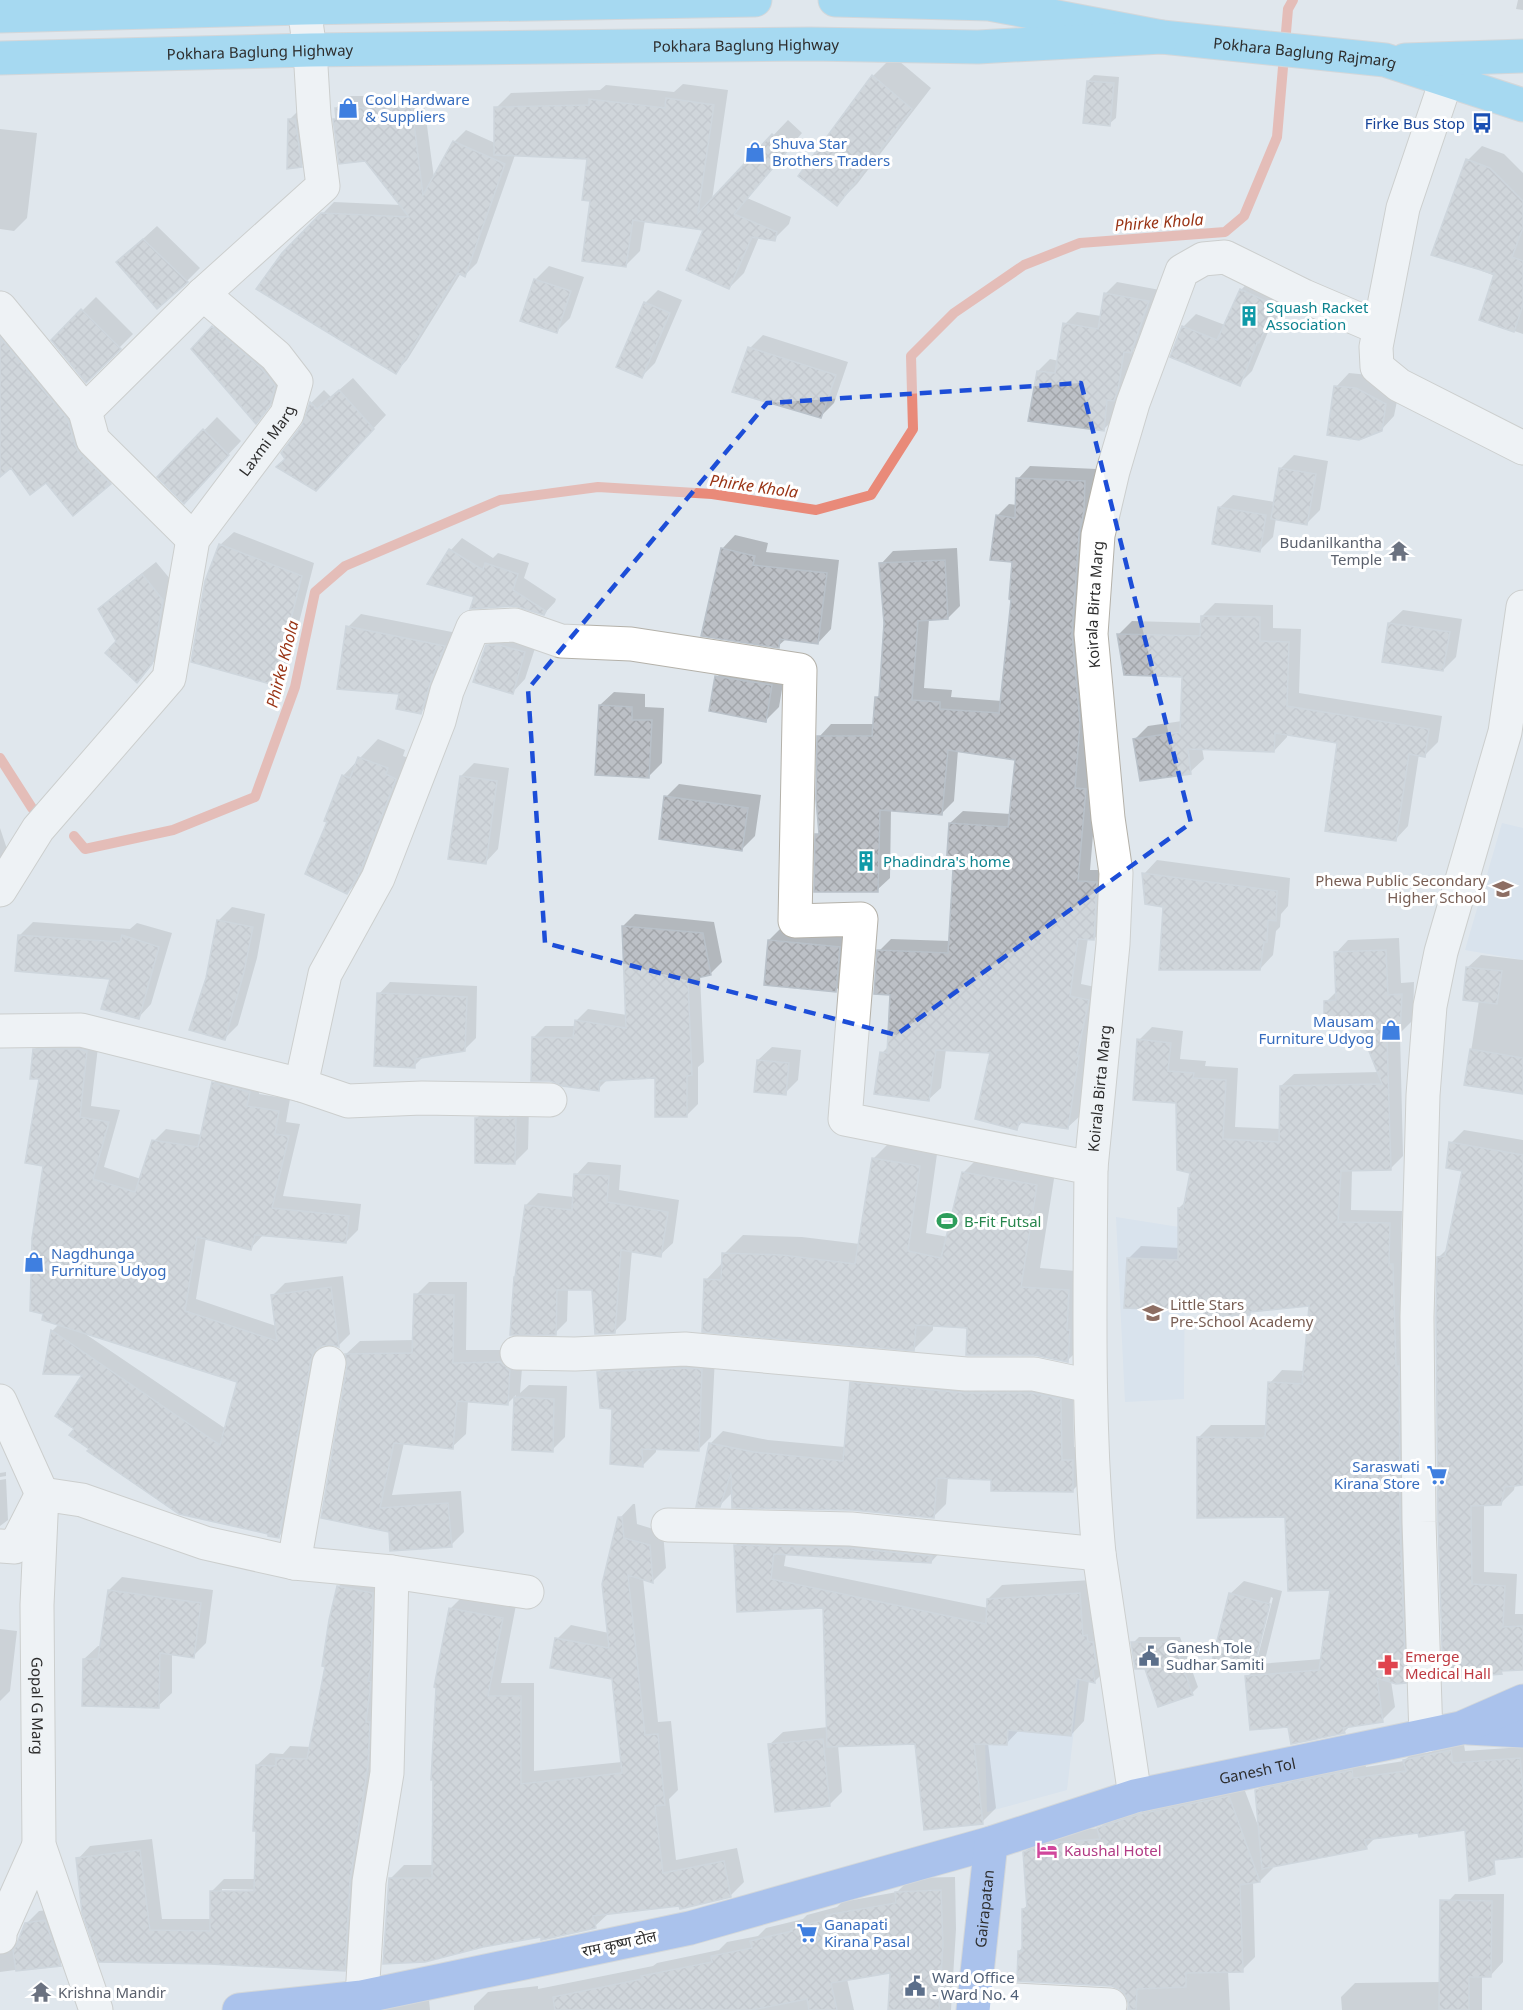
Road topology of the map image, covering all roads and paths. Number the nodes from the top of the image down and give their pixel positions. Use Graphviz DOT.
graph roads {
  1 [pos="754,0"];
  2 [pos="835,0"];
  3 [pos="304,8"];
  4 [pos="0,16"];
  5 [pos="1162,37"];
  6 [pos="310,50"];
  7 [pos="1523,56"];
  8 [pos="0,58"];
  9 [pos="1385,60"];
  10 [pos="1446,81"];
  11 [pos="1522,107"];
  12 [pos="203,294"];
  13 [pos="0,308"];
  14 [pos="1379,328"];
  15 [pos="85,411"];
  16 [pos="1523,448"];
  17 [pos="193,539"];
  18 [pos="1523,607"];
  19 [pos="1514,733"];
  20 [pos="0,890"];
  21 [pos="0,1031"];
  22 [pos="301,1085"];
  23 [pos="550,1100"];
  24 [pos="1090,1168"];
  25 [pos="517,1353"];
  26 [pos="329,1363"];
  27 [pos="1090,1386"];
  28 [pos="0,1401"];
  29 [pos="42,1494"];
  30 [pos="668,1525"];
  31 [pos="0,1546"];
  32 [pos="1099,1554"];
  33 [pos="294,1563"];
  34 [pos="392,1572"];
  35 [pos="527,1592"];
  36 [pos="1523,1701"];
  37 [pos="1461,1728"];
  38 [pos="1523,1731"];
  39 [pos="1426,1736"];
  40 [pos="1135,1796"];
  41 [pos="991,1843"];
  42 [pos="39,1845"];
  43 [pos="0,1937"];
  44 [pos="362,1997"];
  45 [pos="974,2004"];
  46 [pos="1110,2005"];
  47 [pos="96,2010"];
  48 [pos="239,2010"];
  1 -- 3 [label="highway"];
  2 -- 5 [label="highway"];
  3 -- 4 [label="highway"];
  3 -- 6 [label="street"];
  5 -- 6 [label="highway, Pokhara Baglung Highway"];
  5 -- 9 [label="highway, Pokhara Baglung Rajmarg"];
  6 -- 8 [label="highway, Pokhara Baglung Highway"];
  6 -- 12 [label="street"];
  7 -- 9 [label="highway"];
  9 -- 10 [label="highway, Pokhara Baglung Rajmarg"];
  10 -- 11 [label="highway"];
  10 -- 14 [label="street"];
  12 -- 15 [label="street"];
  12 -- 17 [label="street, Laxmi Marg"];
  13 -- 15 [label="street"];
  14 -- 16 [label="street"];
  14 -- 24 [label="street, Koirala Birta Marg"];
  15 -- 17 [label="street"];
  17 -- 20 [label="street, Laxmi Marg"];
  18 -- 19 [label="street"];
  19 -- 39 [label="street"];
  21 -- 22 [label="street"];
  22 -- 23 [label="street"];
  22 -- 24 [label="street"];
  24 -- 27 [label="street, Koirala Birta Marg"];
  25 -- 27 [label="street"];
  26 -- 33 [label="street"];
  27 -- 32 [label="street, Koirala Birta Marg"];
  28 -- 29 [label="street, Gopal G Marg"];
  29 -- 31 [label="street"];
  29 -- 33 [label="street"];
  29 -- 42 [label="street, Gopal G Marg"];
  30 -- 32 [label="street"];
  32 -- 40 [label="street, Koirala Birta Marg"];
  33 -- 34 [label="street"];
  34 -- 35 [label="street"];
  34 -- 44 [label="street"];
  36 -- 37 [label="main road, Ganesh Tol"];
  37 -- 38 [label="main road"];
  37 -- 39 [label="main road, Ganesh Tol"];
  39 -- 40 [label="main road, Ganesh Tol"];
  40 -- 41 [label="main road, Ganesh Tol"];
  41 -- 44 [label="main road, राम कृष्ण टोल"];
  41 -- 45 [label="main road, Gairapatan"];
  42 -- 43 [label="street"];
  42 -- 47 [label="street, Gopal G Marg"];
  44 -- 48 [label="main road, राम कृष्ण टोल"];
  45 -- 46 [label="street"];
}
